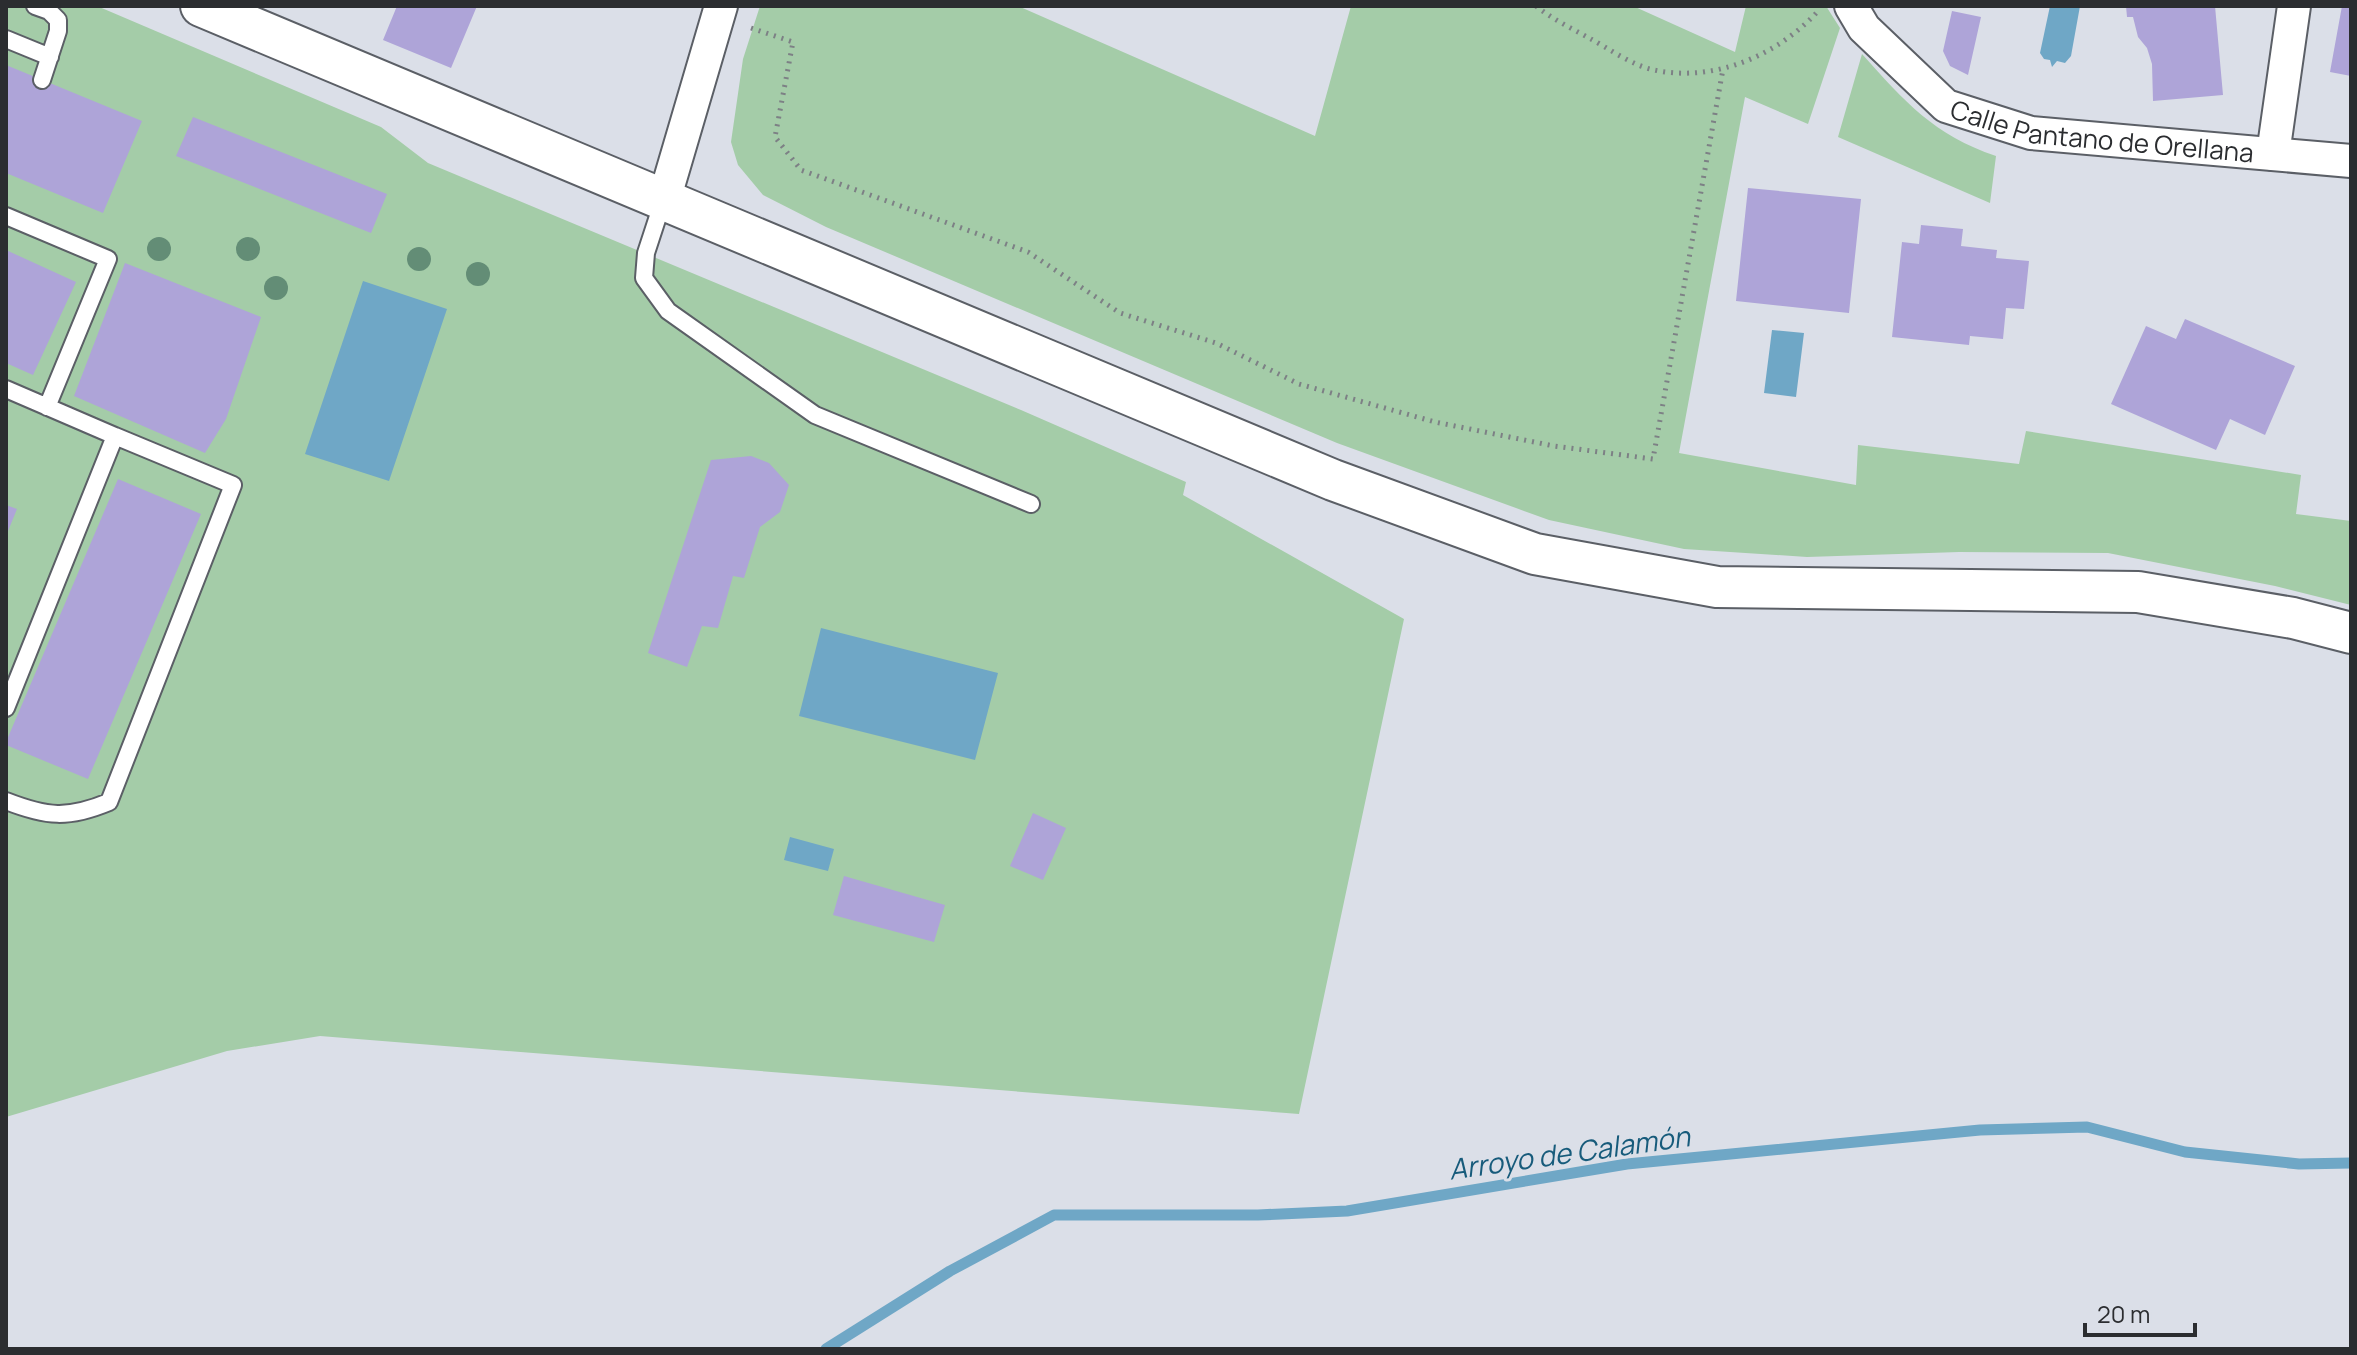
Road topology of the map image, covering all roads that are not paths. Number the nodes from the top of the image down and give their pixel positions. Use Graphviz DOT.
graph roads {
  1 [pos="35,6"];
  2 [pos="201,6"];
  3 [pos="1851,6"];
  4 [pos="2294,6"];
  5 [pos="719,12"];
  6 [pos="6,39"];
  7 [pos="50,57"];
  8 [pos="42,80"];
  9 [pos="2273,154"];
  10 [pos="2351,161"];
  11 [pos="664,200"];
  12 [pos="6,216"];
  13 [pos="6,389"];
  14 [pos="47,407"];
  15 [pos="115,436"];
  16 [pos="1031,504"];
  17 [pos="2351,633"];
  18 [pos="6,708"];
  19 [pos="6,801"];
  1 -- 7 [label="lane"];
  2 -- 11 [label="street"];
  3 -- 9 [label="street, Calle Pantano de Orellana"];
  4 -- 9 [label="street"];
  5 -- 11 [label="street"];
  6 -- 7 [label="lane"];
  7 -- 8 [label="lane"];
  9 -- 10 [label="street, Calle Pantano de Orellana"];
  11 -- 16 [label="lane"];
  11 -- 17 [label="street"];
  12 -- 14 [label="lane"];
  13 -- 14 [label="lane"];
  14 -- 15 [label="lane"];
  15 -- 18 [label="lane"];
  15 -- 19 [label="lane"];
}
